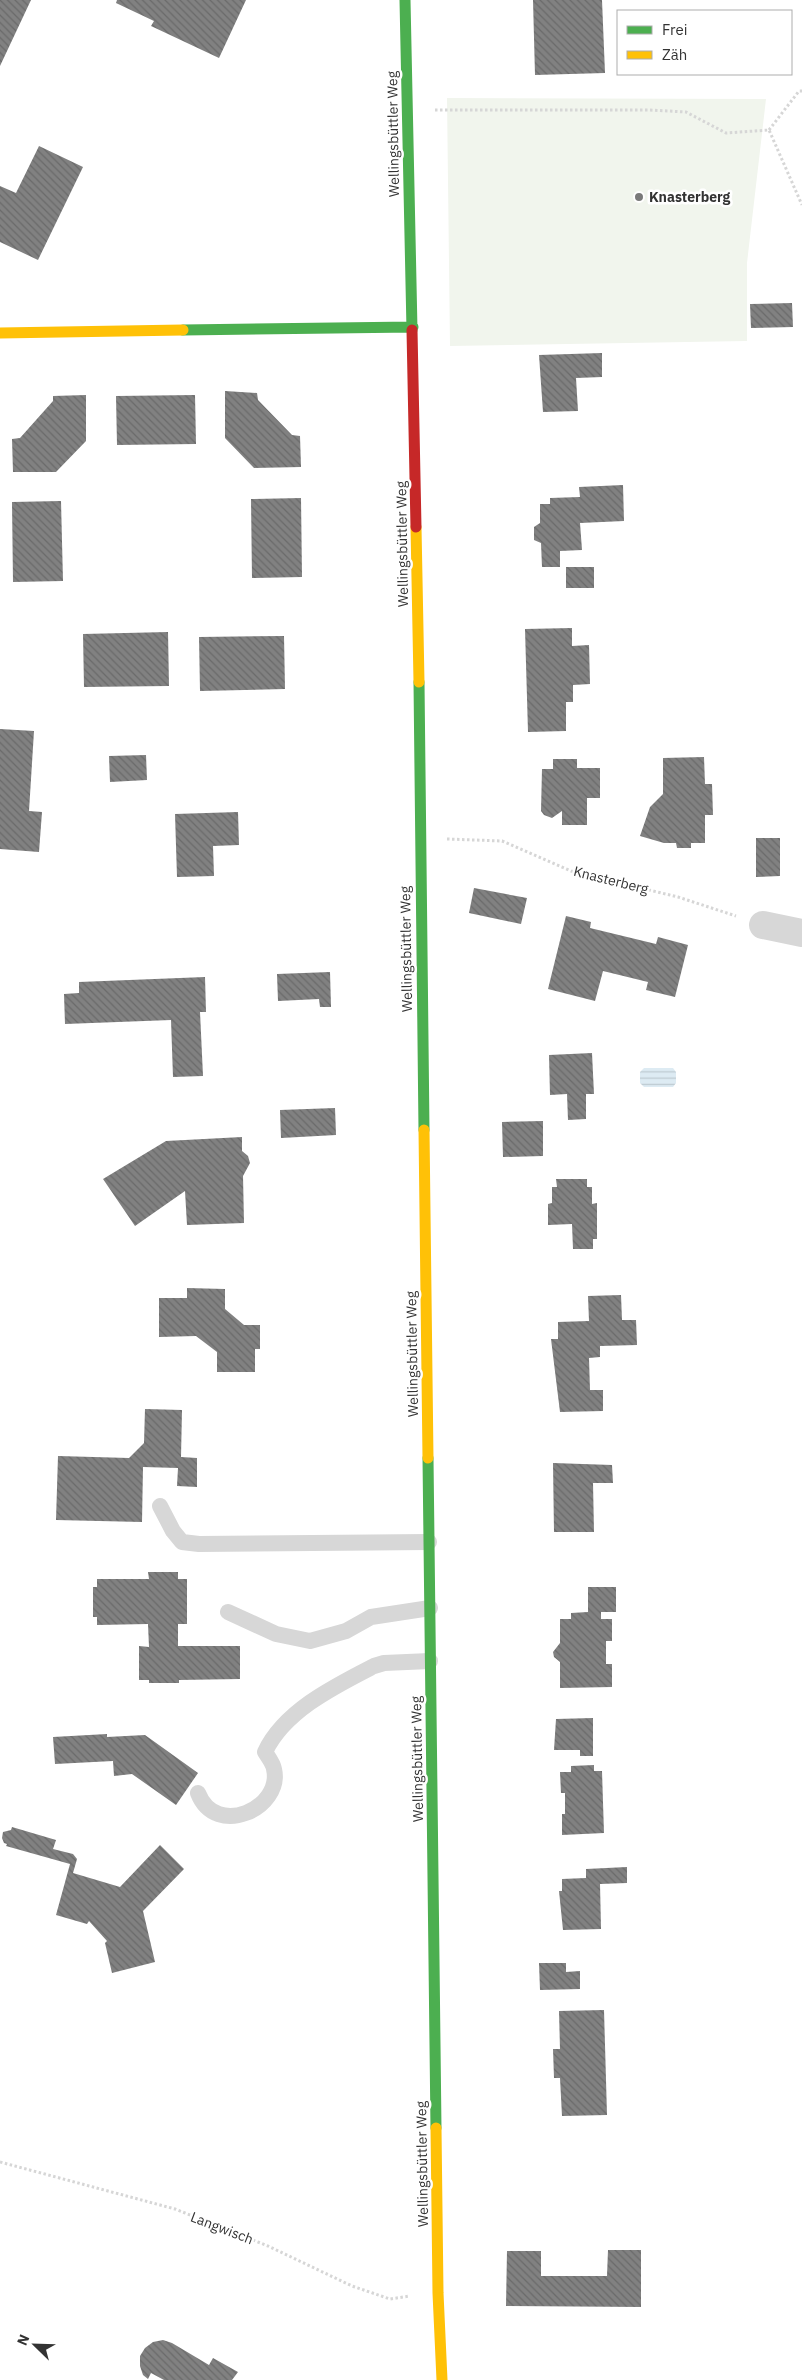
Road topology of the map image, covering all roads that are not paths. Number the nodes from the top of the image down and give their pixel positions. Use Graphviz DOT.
graph roads {
  1 [pos="405,0"];
  2 [pos="413,327"];
  3 [pos="0,333"];
  4 [pos="763,925"];
  5 [pos="802,932"];
  6 [pos="160,1506"];
  7 [pos="429,1542"];
  8 [pos="430,1608"];
  9 [pos="228,1612"];
  10 [pos="430,1661"];
  11 [pos="198,1793"];
  12 [pos="442,2380"];
  1 -- 2 [label="main road, Wellingsbüttler Weg"];
  2 -- 3 [label="main road"];
  2 -- 7 [label="main road, Wellingsbüttler Weg"];
  4 -- 5 [label="street"];
  6 -- 7 [label="lane"];
  7 -- 8 [label="main road, Wellingsbüttler Weg"];
  8 -- 9 [label="lane"];
  8 -- 10 [label="main road, Wellingsbüttler Weg"];
  10 -- 11 [label="lane"];
  10 -- 12 [label="main road, Wellingsbüttler Weg"];
}
